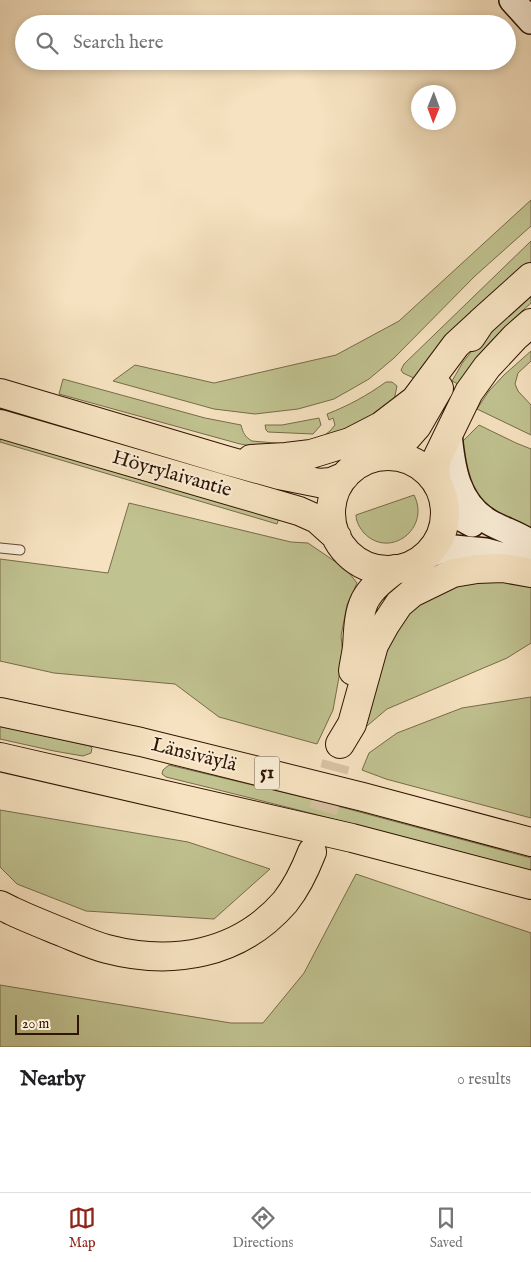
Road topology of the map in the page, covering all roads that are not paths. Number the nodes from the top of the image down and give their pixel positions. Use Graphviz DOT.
graph roads {
  1 [pos="512,0"];
  2 [pos="531,21"];
  3 [pos="531,277"];
  4 [pos="481,322"];
  5 [pos="531,323"];
  6 [pos="0,393"];
  7 [pos="0,424"];
  8 [pos="449,433"];
  9 [pos="382,456"];
  10 [pos="225,460"];
  11 [pos="345,476"];
  12 [pos="440,490"];
  13 [pos="337,537"];
  14 [pos="531,543"];
  15 [pos="0,548"];
  16 [pos="20,550"];
  17 [pos="531,550"];
  18 [pos="424,557"];
  19 [pos="531,563"];
  20 [pos="396,569"];
  21 [pos="531,573"];
  22 [pos="0,712"];
  23 [pos="0,757"];
  24 [pos="531,842"];
  25 [pos="312,852"];
  26 [pos="531,885"];
  27 [pos="0,905"];
  1 -- 2 [label="main road"];
  3 -- 4 [label="main road"];
  4 -- 9 [label="main road"];
  4 -- 10 [label="main road, Höyrylaivantie"];
  5 -- 8 [label="main road"];
  6 -- 10 [label="main road, Höyrylaivantie"];
  7 -- 13 [label="main road, Höyrylaivantie"];
  8 -- 12 [label="main road"];
  8 -- 14 [label="main road"];
  9 -- 11 [label="main road"];
  9 -- 12 [label="main road"];
  10 -- 11 [label="main road, Höyrylaivantie"];
  11 -- 13 [label="main road"];
  12 -- 17 [label="main road"];
  12 -- 18 [label="main road"];
  13 -- 20 [label="main road"];
  15 -- 16 [label="lane"];
  18 -- 19 [label="main road"];
  18 -- 20 [label="main road"];
  20 -- 21 [label="main road"];
  22 -- 24 [label="main road, Länsiväylä / 51"];
  23 -- 26 [label="main road, 51"];
  25 -- 27 [label="main road"];
}
